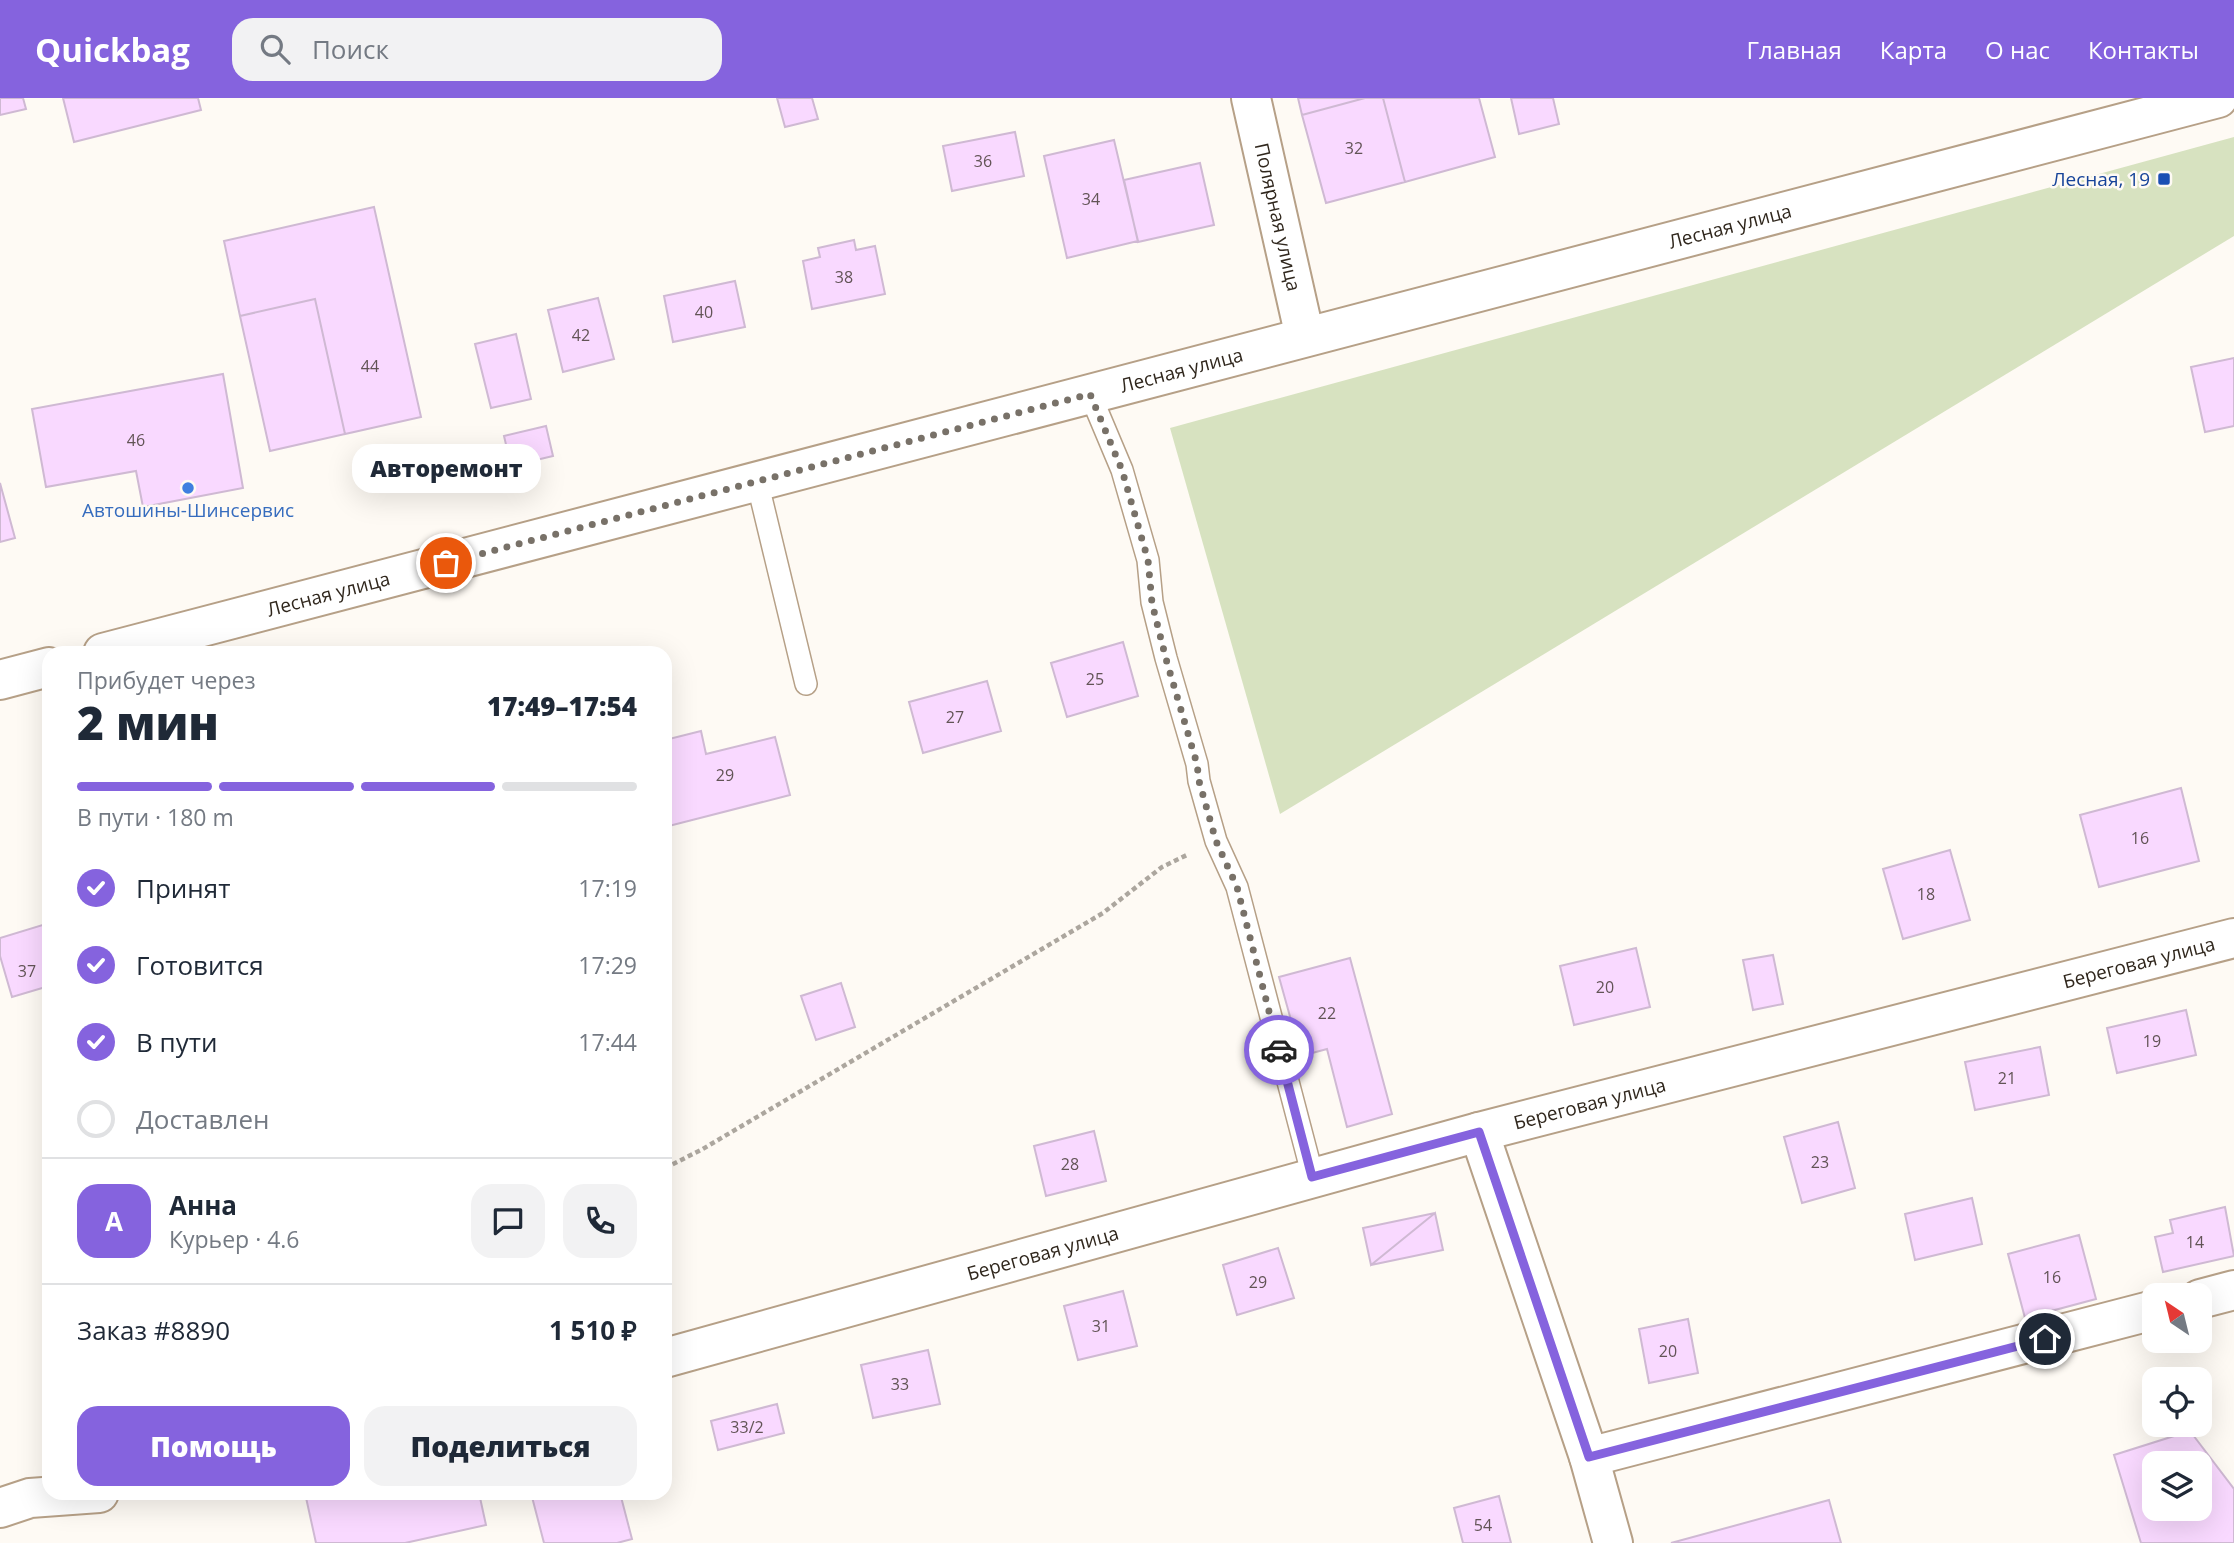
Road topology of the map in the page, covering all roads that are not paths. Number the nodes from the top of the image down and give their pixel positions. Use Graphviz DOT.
graph roads {
  1 [pos="1251,98"];
  2 [pos="2218,98"];
  3 [pos="1305,337"];
  4 [pos="1090,394"];
  5 [pos="757,481"];
  6 [pos="130,646"];
  7 [pos="42,669"];
  8 [pos="0,680"];
  9 [pos="806,684"];
  10 [pos="2234,938"];
  11 [pos="1479,1132"];
  12 [pos="1312,1177"];
  13 [pos="2234,1290"];
  14 [pos="2212,1295"];
  15 [pos="2142,1313"];
  16 [pos="672,1356"];
  17 [pos="1589,1457"];
  18 [pos="42,1497"];
  19 [pos="0,1508"];
  20 [pos="1613,1543"];
  1 -- 3 [label="street, Полярная улица"];
  2 -- 3 [label="street, Лесная улица"];
  3 -- 4 [label="street, Лесная улица"];
  4 -- 5 [label="street, Лесная улица"];
  4 -- 12 [label="lane"];
  5 -- 6 [label="street, Лесная улица"];
  5 -- 9 [label="lane"];
  7 -- 8 [label="street"];
  10 -- 11 [label="street, Береговая улица"];
  11 -- 12 [label="street, Береговая улица"];
  11 -- 17 [label="street"];
  12 -- 16 [label="street, Береговая улица"];
  13 -- 14 [label="street"];
  15 -- 17 [label="street"];
  17 -- 20 [label="street"];
  18 -- 19 [label="street"];
}
